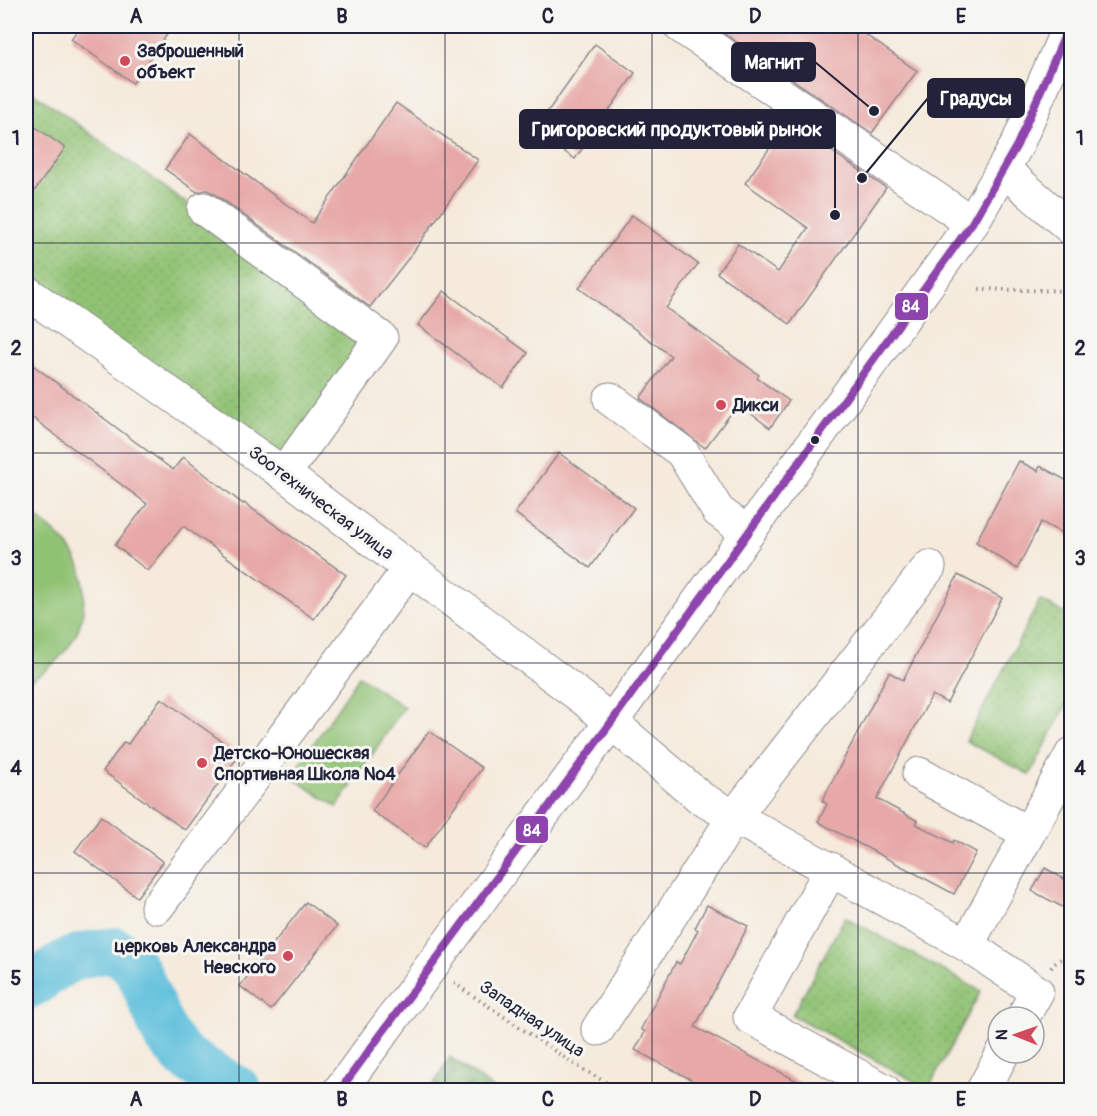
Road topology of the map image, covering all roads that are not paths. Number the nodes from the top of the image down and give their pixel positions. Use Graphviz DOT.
graph roads {
  1 [pos="680,26"];
  2 [pos="1070,26"];
  3 [pos="1004,170"];
  4 [pos="204,209"];
  5 [pos="972,223"];
  6 [pos="1071,229"];
  7 [pos="26,292"];
  8 [pos="610,399"];
  9 [pos="284,474"];
  10 [pos="748,533"];
  11 [pos="929,567"];
  12 [pos="409,568"];
  13 [pos="612,721"];
  14 [pos="1071,754"];
  15 [pos="919,774"];
  16 [pos="734,817"];
  17 [pos="1028,833"];
  18 [pos="831,869"];
  19 [pos="157,907"];
  20 [pos="967,945"];
  21 [pos="1029,1005"];
  22 [pos="598,1029"];
  23 [pos="997,1065"];
  24 [pos="346,1083"];
  25 [pos="884,1090"];
  26 [pos="983,1090"];
  1 -- 5 [label="street"];
  2 -- 3 [label="street"];
  3 -- 5 [label="street"];
  3 -- 6 [label="street"];
  4 -- 9 [label="street"];
  5 -- 10 [label="street"];
  7 -- 9 [label="street, Зоотехническая улица"];
  8 -- 10 [label="street"];
  9 -- 12 [label="street, Зоотехническая улица"];
  10 -- 13 [label="street"];
  11 -- 16 [label="street"];
  12 -- 13 [label="street, Зоотехническая улица"];
  12 -- 19 [label="street"];
  13 -- 16 [label="street, Зоотехническая улица"];
  13 -- 24 [label="street"];
  14 -- 17 [label="street"];
  15 -- 17 [label="street"];
  16 -- 18 [label="street, Зоотехническая улица"];
  16 -- 22 [label="street"];
  17 -- 20 [label="street"];
  18 -- 20 [label="street, Зоотехническая улица"];
  18 -- 25 [label="street"];
  20 -- 21 [label="street, Зоотехническая улица"];
  23 -- 26 [label="street"];
}
